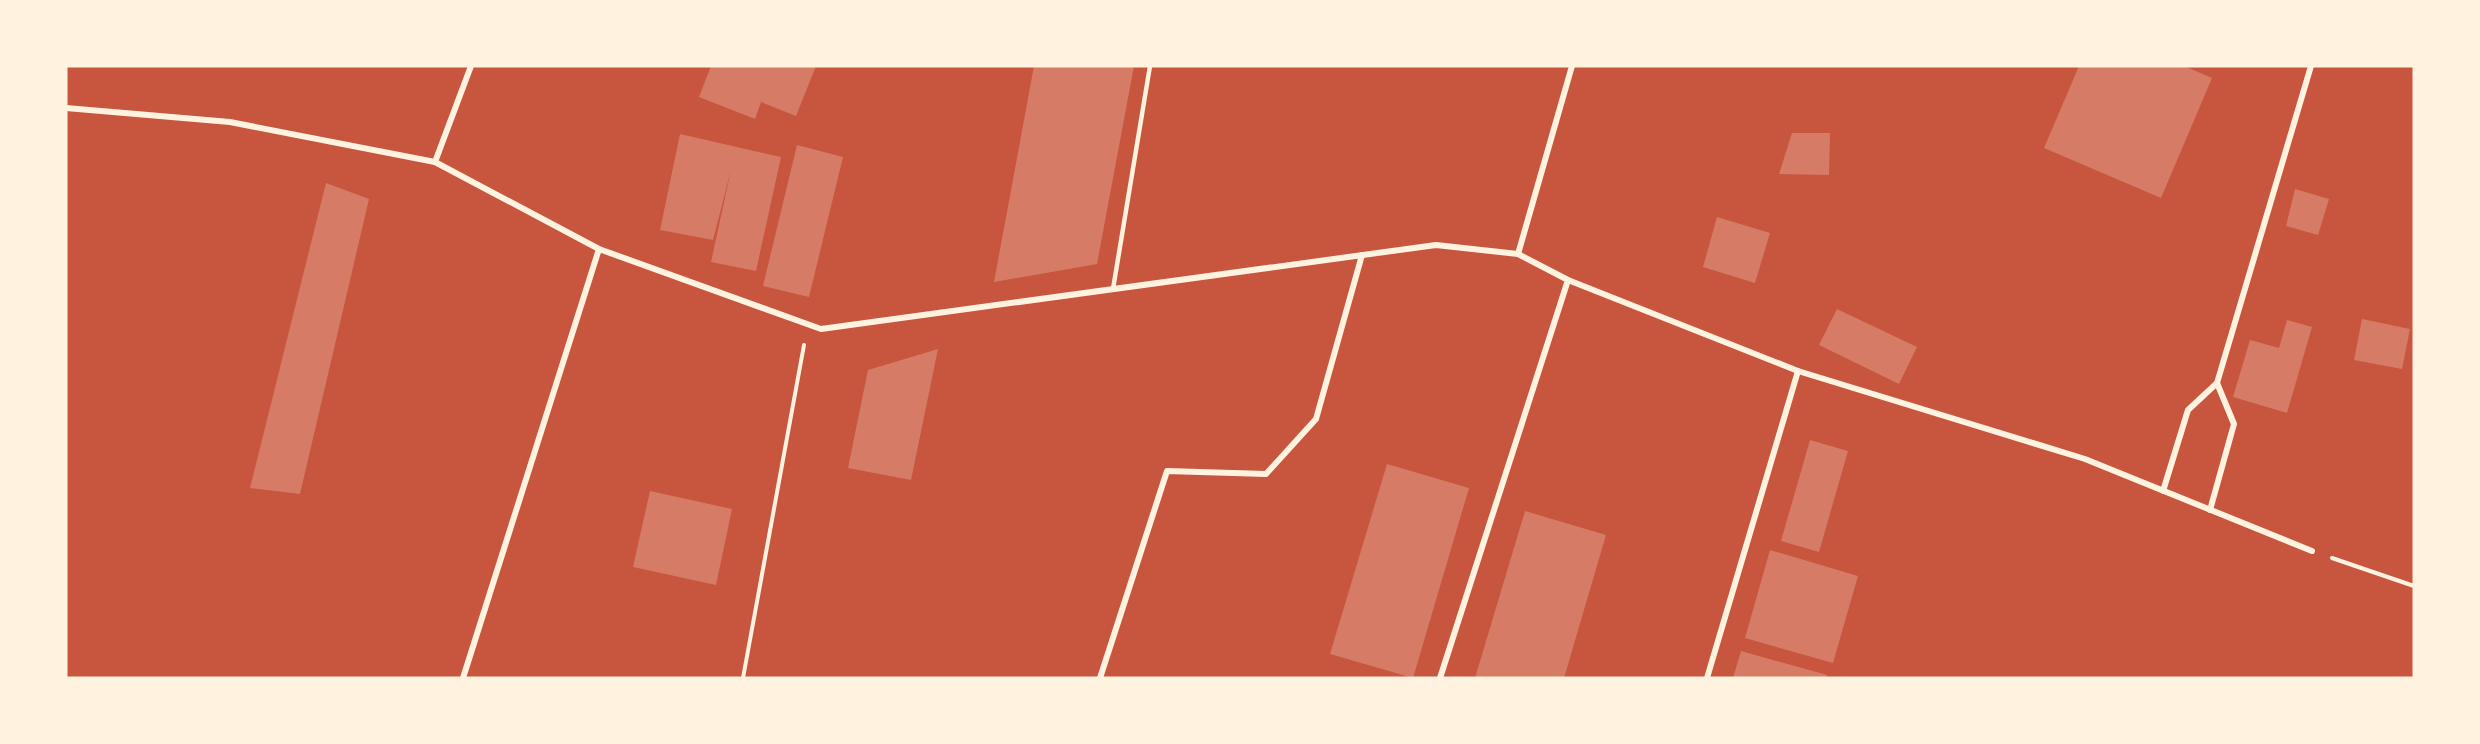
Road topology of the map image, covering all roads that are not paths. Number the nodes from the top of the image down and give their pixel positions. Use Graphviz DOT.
graph roads {
  1 [pos="471,66"];
  2 [pos="1150,66"];
  3 [pos="1572,66"];
  4 [pos="2311,66"];
  5 [pos="66,108"];
  6 [pos="435,162"];
  7 [pos="598,249"];
  8 [pos="1518,254"];
  9 [pos="1362,255"];
  10 [pos="1568,280"];
  11 [pos="1113,289"];
  12 [pos="1798,371"];
  13 [pos="2217,383"];
  14 [pos="2163,491"];
  15 [pos="2210,510"];
  16 [pos="2312,551"];
  17 [pos="463,678"];
  18 [pos="1100,678"];
  19 [pos="1440,678"];
  20 [pos="1707,678"];
  1 -- 6 [label="street"];
  2 -- 11 [label="lane"];
  3 -- 8 [label="street"];
  4 -- 13 [label="street"];
  5 -- 6 [label="street"];
  6 -- 7 [label="street"];
  7 -- 11 [label="street"];
  7 -- 17 [label="street"];
  8 -- 9 [label="street"];
  8 -- 10 [label="street"];
  9 -- 11 [label="street"];
  9 -- 18 [label="street"];
  10 -- 12 [label="street"];
  10 -- 19 [label="street"];
  12 -- 14 [label="street"];
  12 -- 20 [label="street"];
  13 -- 14 [label="street"];
  13 -- 15 [label="street"];
  14 -- 15 [label="street"];
  15 -- 16 [label="street"];
}
